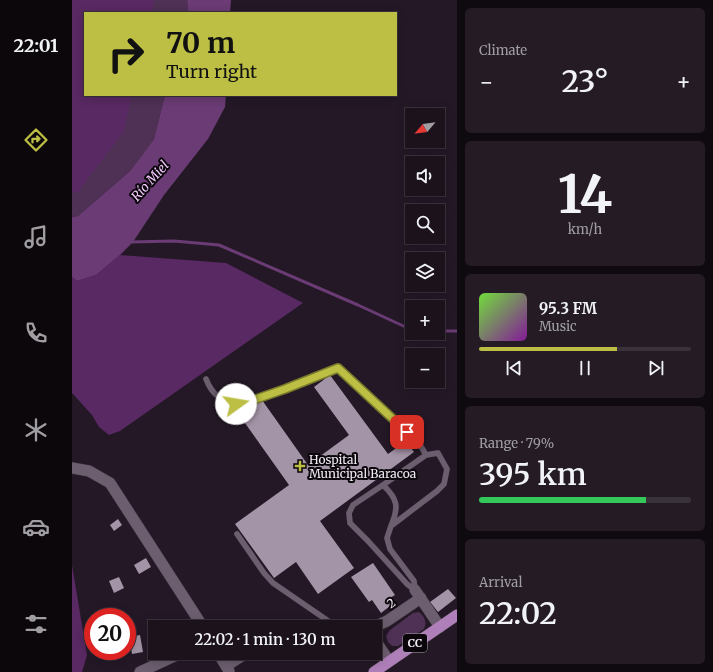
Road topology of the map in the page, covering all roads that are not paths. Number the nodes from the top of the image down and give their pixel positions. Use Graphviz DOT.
graph roads {
  1 [pos="206,379"];
  2 [pos="426,455"];
  3 [pos="72,468"];
  4 [pos="383,484"];
  5 [pos="391,526"];
  6 [pos="237,534"];
  7 [pos="418,594"];
  8 [pos="456,617"];
  9 [pos="198,620"];
  10 [pos="326,620"];
  11 [pos="382,623"];
  12 [pos="440,627"];
  13 [pos="166,660"];
  14 [pos="222,660"];
  15 [pos="237,660"];
  16 [pos="385,666"];
  17 [pos="228,669"];
  18 [pos="140,672"];
  19 [pos="374,672"];
  1 -- 2 [label="lane"];
  2 -- 4 [label="lane"];
  2 -- 5 [label="lane"];
  3 -- 9 [label="street"];
  4 -- 5 [label="lane"];
  4 -- 7 [label="lane"];
  5 -- 7 [label="lane"];
  6 -- 10 [label="lane"];
  7 -- 11 [label="street, 2"];
  7 -- 12 [label="street"];
  8 -- 12 [label="main road, CC"];
  12 -- 16 [label="main road, CC"];
  13 -- 18 [label="street"];
  14 -- 17 [label="street"];
  15 -- 17 [label="street"];
  16 -- 19 [label="main road, CC"];
}
